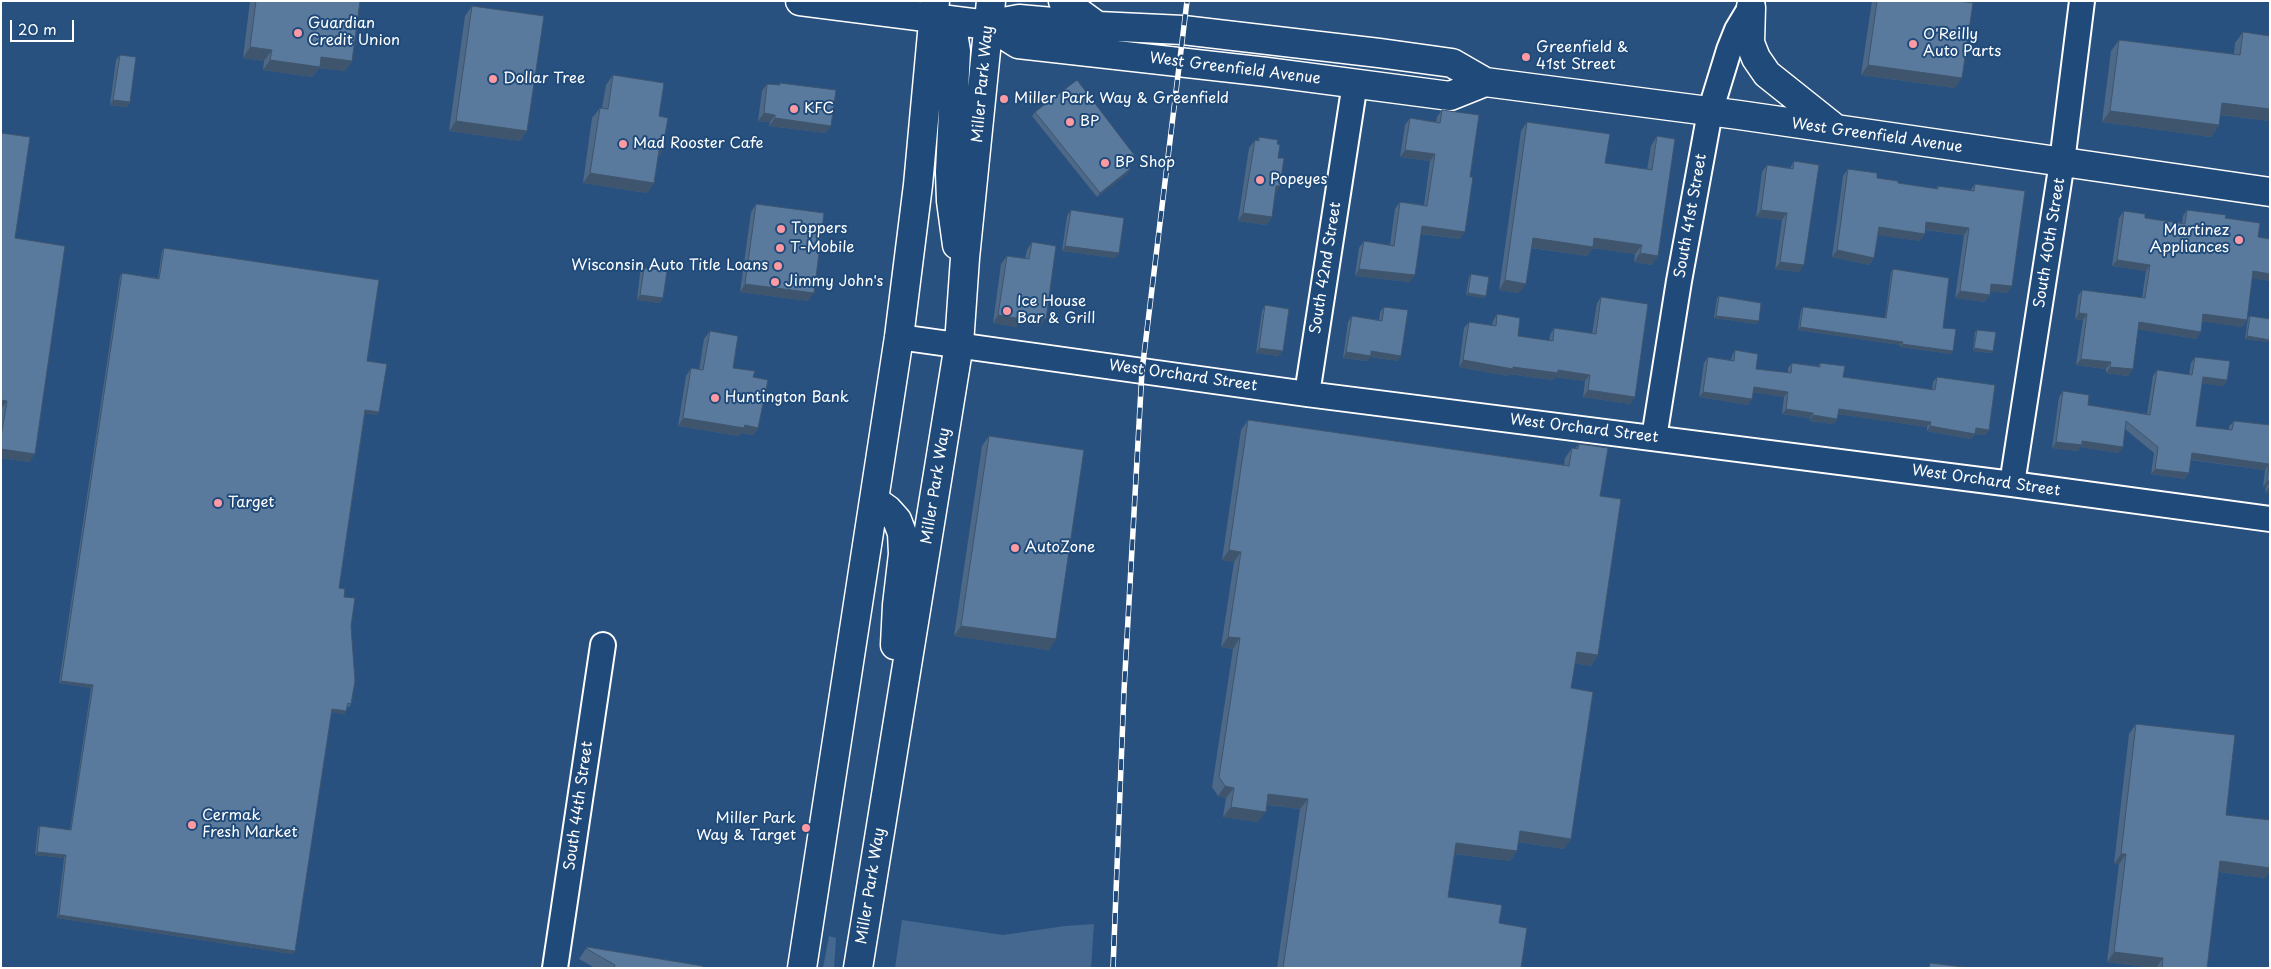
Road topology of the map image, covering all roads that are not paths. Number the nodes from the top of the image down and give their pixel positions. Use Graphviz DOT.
graph roads {
  1 [pos="1063,1"];
  2 [pos="2082,1"];
  3 [pos="810,2"];
  4 [pos="1753,4"];
  5 [pos="934,10"];
  6 [pos="989,13"];
  7 [pos="1098,26"];
  8 [pos="1485,82"];
  9 [pos="1355,83"];
  10 [pos="1710,112"];
  11 [pos="1837,130"];
  12 [pos="2062,162"];
  13 [pos="2270,192"];
  14 [pos="964,279"];
  15 [pos="899,336"];
  16 [pos="959,344"];
  17 [pos="1307,394"];
  18 [pos="1654,438"];
  19 [pos="2012,484"];
  20 [pos="874,500"];
  21 [pos="2270,519"];
  22 [pos="603,645"];
  23 [pos="898,721"];
  24 [pos="555,968"];
  25 [pos="802,968"];
  26 [pos="858,968"];
  1 -- 7 [label="main road"];
  2 -- 12 [label="street, South 40th Street"];
  3 -- 5 [label="main road, West Greenfield Avenue"];
  4 -- 10 [label="street, South 41st Street"];
  4 -- 11 [label="main road"];
  5 -- 6 [label="main road, West Greenfield Avenue"];
  5 -- 14 [label="main road"];
  5 -- 15 [label="main road"];
  6 -- 7 [label="main road, West Greenfield Avenue"];
  6 -- 9 [label="main road, West Greenfield Avenue"];
  6 -- 14 [label="main road, Miller Park Way"];
  7 -- 8 [label="main road, West Greenfield Avenue"];
  8 -- 9 [label="main road, West Greenfield Avenue"];
  8 -- 10 [label="main road, West Greenfield Avenue"];
  9 -- 17 [label="street, South 42nd Street"];
  10 -- 11 [label="main road, West Greenfield Avenue"];
  10 -- 18 [label="street, South 41st Street"];
  11 -- 12 [label="main road, West Greenfield Avenue"];
  12 -- 13 [label="main road, West Greenfield Avenue"];
  12 -- 19 [label="street, South 40th Street"];
  14 -- 16 [label="main road, Miller Park Way"];
  15 -- 16 [label="street, West Orchard Street"];
  15 -- 20 [label="main road"];
  16 -- 17 [label="street, West Orchard Street"];
  16 -- 23 [label="main road, Miller Park Way"];
  17 -- 18 [label="street, West Orchard Street"];
  18 -- 19 [label="street, West Orchard Street"];
  19 -- 21 [label="street, West Orchard Street"];
  20 -- 23 [label="main road"];
  20 -- 25 [label="main road"];
  22 -- 24 [label="street, South 44th Street"];
  23 -- 26 [label="main road, Miller Park Way"];
}
